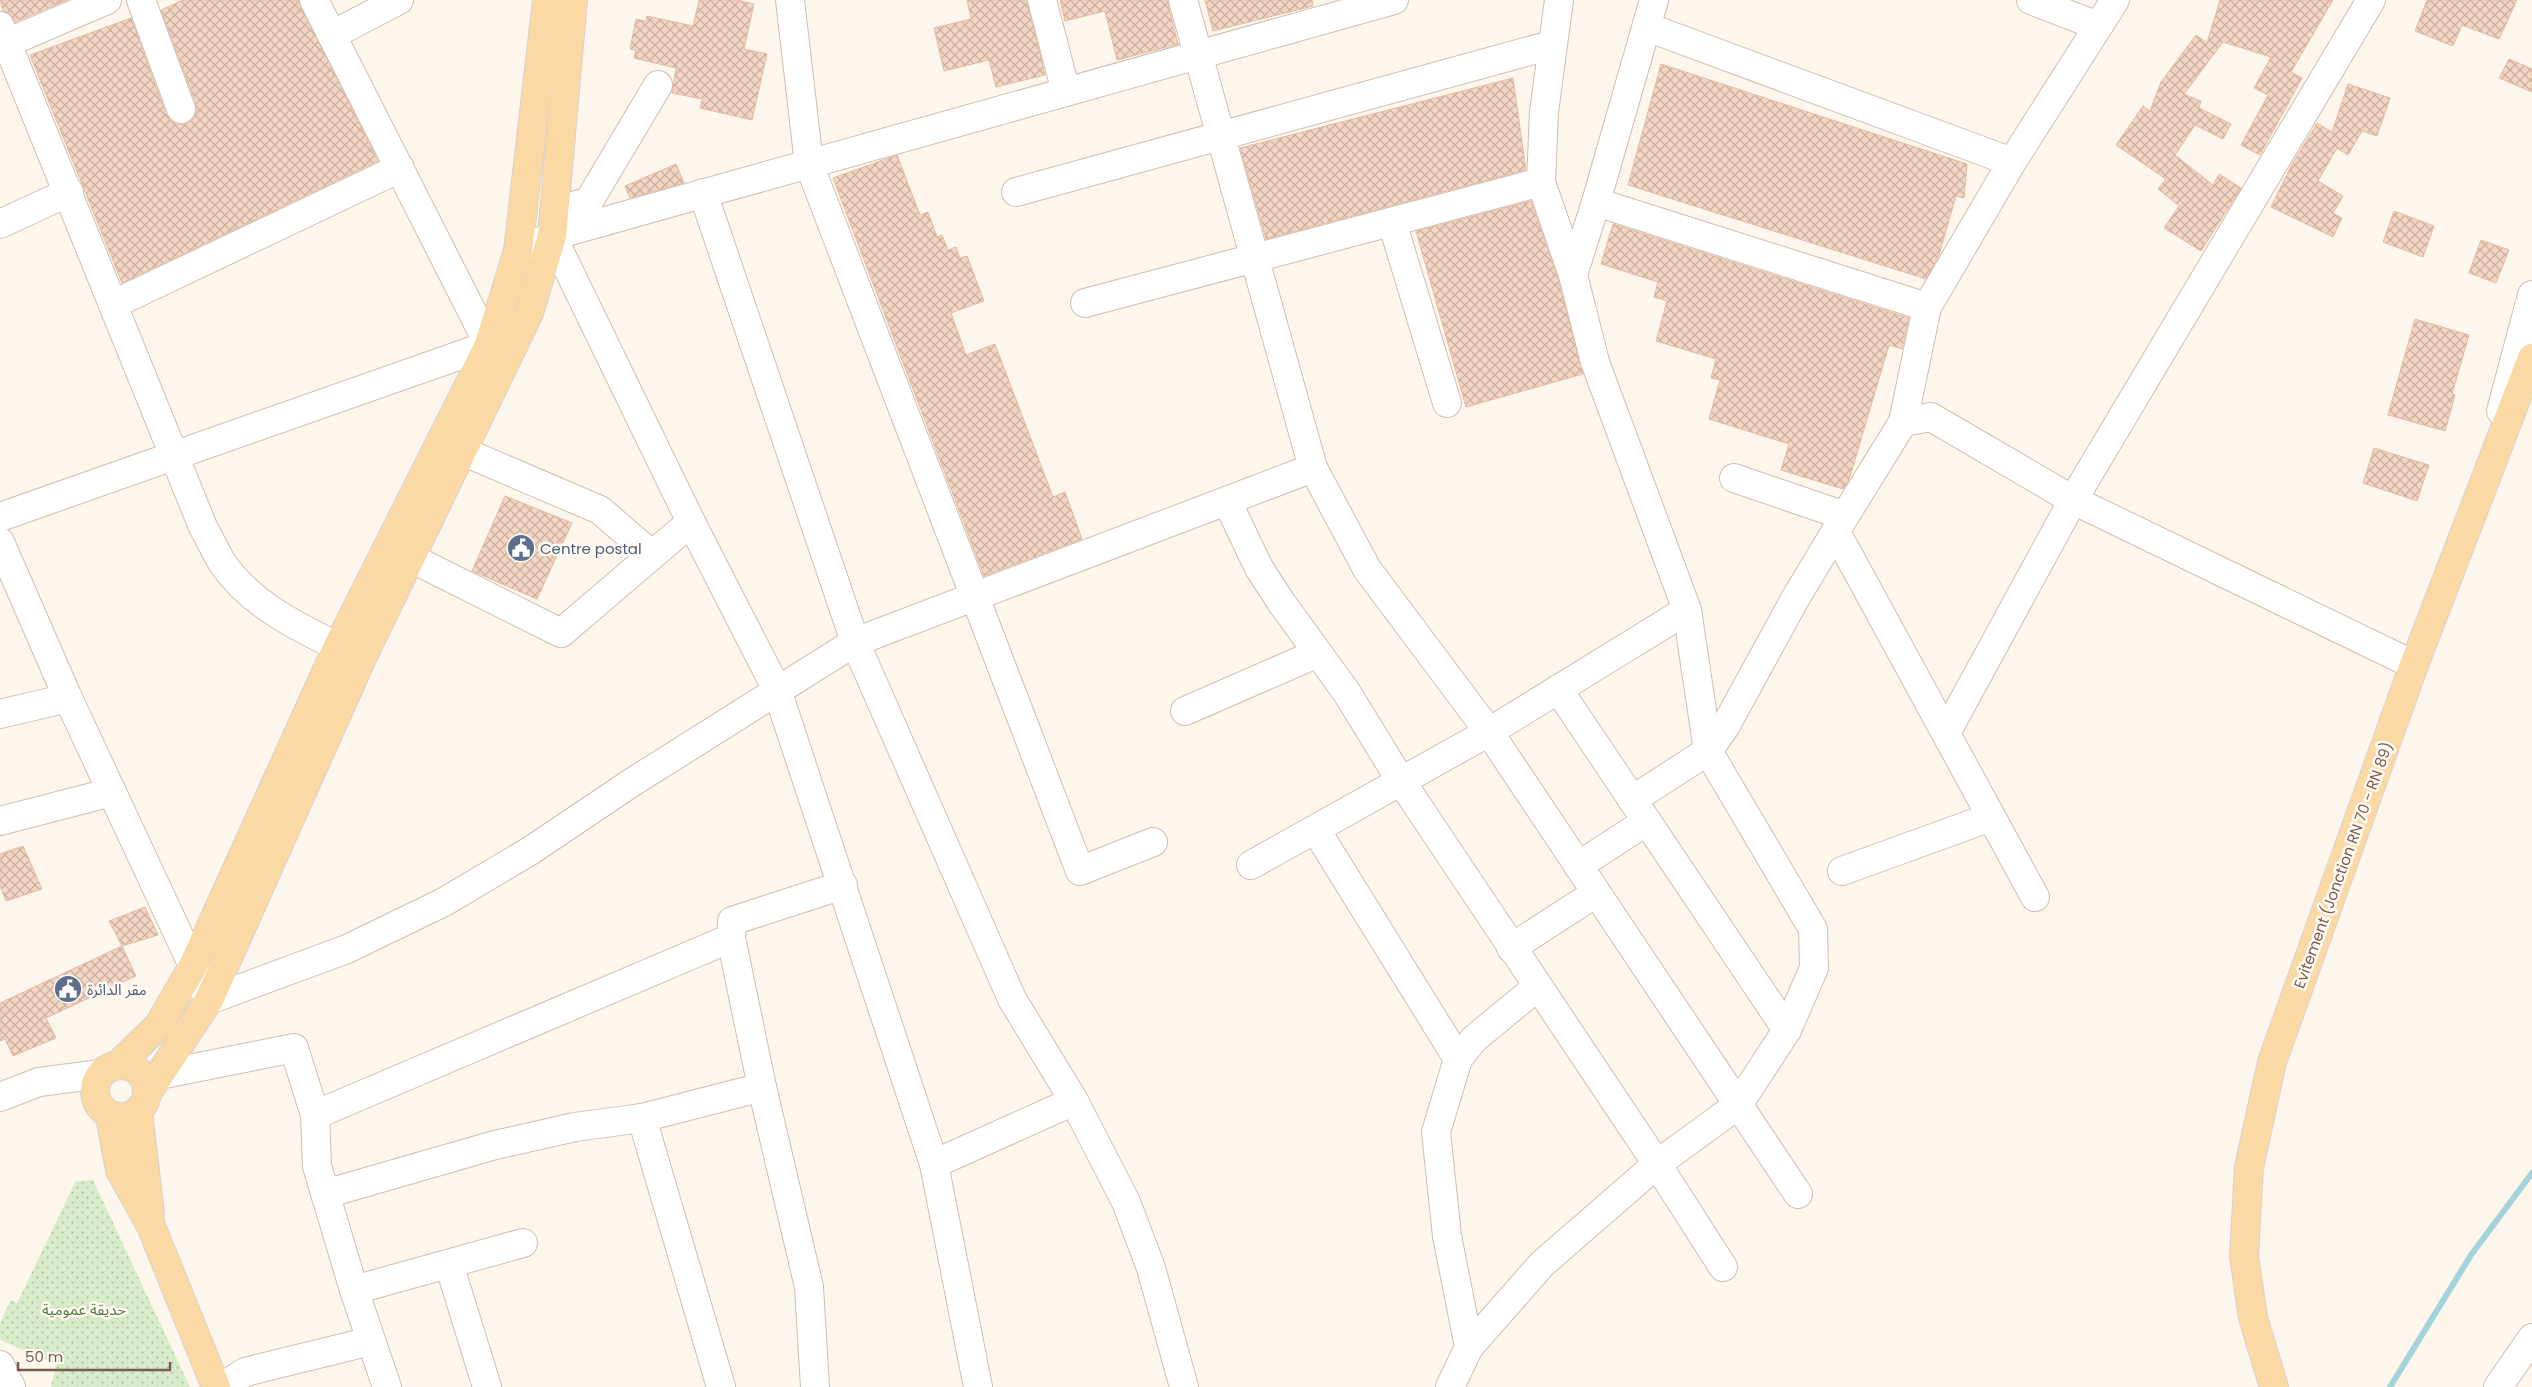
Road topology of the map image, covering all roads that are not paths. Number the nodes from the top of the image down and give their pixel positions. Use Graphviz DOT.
graph roads {
  1 [pos="107,0"];
  2 [pos="141,0"];
  3 [pos="314,0"];
  4 [pos="399,0"];
  5 [pos="547,0"];
  6 [pos="573,0"];
  7 [pos="790,0"];
  8 [pos="1042,0"];
  9 [pos="1183,0"];
  10 [pos="1394,0"];
  11 [pos="1559,0"];
  12 [pos="1654,0"];
  13 [pos="2031,0"];
  14 [pos="2115,0"];
  15 [pos="2371,0"];
  16 [pos="2098,26"];
  17 [pos="1646,27"];
  18 [pos="332,35"];
  19 [pos="3,38"];
  20 [pos="1551,45"];
  21 [pos="1197,55"];
  22 [pos="658,85"];
  23 [pos="1066,92"];
  24 [pos="181,109"];
  25 [pos="1220,136"];
  26 [pos="2012,162"];
  27 [pos="809,164"];
  28 [pos="400,168"];
  29 [pos="1541,182"];
  30 [pos="69,192"];
  31 [pos="1016,192"];
  32 [pos="703,193"];
  33 [pos="1596,202"];
  34 [pos="1392,222"];
  35 [pos="0,224"];
  36 [pos="553,224"];
  37 [pos="518,252"];
  38 [pos="1254,258"];
  39 [pos="1573,275"];
  40 [pos="2532,294"];
  41 [pos="1085,303"];
  42 [pos="114,304"];
  43 [pos="1927,307"];
  44 [pos="489,345"];
  45 [pos="2532,358"];
  46 [pos="1447,403"];
  47 [pos="1904,422"];
  48 [pos="462,451"];
  49 [pos="176,456"];
  50 [pos="1313,468"];
  51 [pos="1734,478"];
  52 [pos="2073,500"];
  53 [pos="2478,500"];
  54 [pos="1227,501"];
  55 [pos="0,517"];
  56 [pos="691,522"];
  57 [pos="1840,524"];
  58 [pos="0,542"];
  59 [pos="652,555"];
  60 [pos="411,558"];
  61 [pos="974,597"];
  62 [pos="1687,610"];
  63 [pos="855,642"];
  64 [pos="338,646"];
  65 [pos="1318,653"];
  66 [pos="362,658"];
  67 [pos="2414,665"];
  68 [pos="777,690"];
  69 [pos="1558,690"];
  70 [pos="68,698"];
  71 [pos="1185,711"];
  72 [pos="0,714"];
  73 [pos="1488,732"];
  74 [pos="1946,733"];
  75 [pos="1708,751"];
  76 [pos="1402,781"];
  77 [pos="112,792"];
  78 [pos="1639,811"];
  79 [pos="1991,817"];
  80 [pos="0,821"];
  81 [pos="1316,830"];
  82 [pos="1153,842"];
  83 [pos="1251,866"];
  84 [pos="1578,866"];
  85 [pos="1842,871"];
  86 [pos="843,885"];
  87 [pos="1596,893"];
  88 [pos="2035,897"];
  89 [pos="731,938"];
  90 [pos="1511,948"];
  91 [pos="193,966"];
  92 [pos="1537,987"];
  93 [pos="208,1000"];
  94 [pos="1787,1030"];
  95 [pos="1458,1059"];
  96 [pos="110,1070"];
  97 [pos="762,1087"];
  98 [pos="148,1093"];
  99 [pos="0,1097"];
  100 [pos="1074,1101"];
  101 [pos="1738,1104"];
  102 [pos="315,1115"];
  103 [pos="110,1116"];
  104 [pos="642,1118"];
  105 [pos="934,1164"];
  106 [pos="1657,1164"];
  107 [pos="325,1194"];
  108 [pos="1798,1194"];
  109 [pos="151,1226"];
  110 [pos="523,1243"];
  111 [pos="449,1264"];
  112 [pos="1723,1268"];
  113 [pos="354,1290"];
  114 [pos="2532,1338"];
  115 [pos="371,1341"];
  116 [pos="1469,1347"];
  117 [pos="0,1364"];
  118 [pos="11,1387"];
  119 [pos="216,1387"];
  120 [pos="222,1387"];
  121 [pos="387,1387"];
  122 [pos="487,1387"];
  123 [pos="721,1387"];
  124 [pos="815,1387"];
  125 [pos="978,1387"];
  126 [pos="1184,1387"];
  127 [pos="1450,1387"];
  128 [pos="2274,1387"];
  129 [pos="2498,1387"];
  1 -- 19 [label="street"];
  2 -- 24 [label="street"];
  3 -- 18 [label="street"];
  4 -- 18 [label="street"];
  5 -- 37 [label="main road"];
  6 -- 36 [label="main road"];
  7 -- 27 [label="street"];
  8 -- 23 [label="street"];
  9 -- 21 [label="street"];
  10 -- 21 [label="street"];
  11 -- 20 [label="street"];
  12 -- 17 [label="street"];
  13 -- 16 [label="street"];
  14 -- 16 [label="street"];
  15 -- 52 [label="street"];
  16 -- 26 [label="street"];
  17 -- 26 [label="street"];
  17 -- 33 [label="street"];
  18 -- 28 [label="street"];
  19 -- 30 [label="street"];
  20 -- 25 [label="street"];
  20 -- 29 [label="street"];
  21 -- 23 [label="street"];
  21 -- 25 [label="street"];
  22 -- 36 [label="street"];
  23 -- 27 [label="street"];
  25 -- 31 [label="street"];
  25 -- 38 [label="street"];
  26 -- 43 [label="street"];
  27 -- 32 [label="street"];
  27 -- 61 [label="street"];
  28 -- 42 [label="street"];
  28 -- 44 [label="street"];
  29 -- 34 [label="street"];
  29 -- 39 [label="street"];
  30 -- 35 [label="street"];
  30 -- 42 [label="street"];
  32 -- 36 [label="street"];
  32 -- 63 [label="street"];
  33 -- 39 [label="street"];
  33 -- 43 [label="street"];
  34 -- 38 [label="street"];
  34 -- 46 [label="street"];
  36 -- 37 [label="street"];
  36 -- 48 [label="main road"];
  36 -- 56 [label="street"];
  37 -- 44 [label="main road"];
  38 -- 41 [label="street"];
  38 -- 50 [label="street"];
  39 -- 62 [label="street"];
  40 -- 53 [label="street"];
  42 -- 49 [label="street"];
  43 -- 47 [label="street"];
  44 -- 49 [label="street"];
  44 -- 64 [label="main road"];
  45 -- 53 [label="main road, Evitement (Jonction RN 70 - RN 89)"];
  47 -- 52 [label="street"];
  47 -- 57 [label="street"];
  48 -- 59 [label="street"];
  48 -- 60 [label="main road"];
  49 -- 55 [label="street"];
  49 -- 64 [label="street"];
  50 -- 54 [label="street"];
  50 -- 73 [label="street"];
  51 -- 57 [label="street"];
  52 -- 67 [label="street"];
  52 -- 74 [label="street"];
  53 -- 67 [label="main road, Evitement (Jonction RN 70 - RN 89)"];
  54 -- 61 [label="street"];
  54 -- 65 [label="street"];
  56 -- 59 [label="street"];
  56 -- 68 [label="street"];
  57 -- 74 [label="street"];
  57 -- 75 [label="street"];
  58 -- 70 [label="street"];
  59 -- 60 [label="street"];
  60 -- 66 [label="main road"];
  61 -- 63 [label="street"];
  61 -- 82 [label="street"];
  62 -- 69 [label="street"];
  62 -- 75 [label="street"];
  63 -- 68 [label="street"];
  63 -- 100 [label="street"];
  64 -- 66 [label="street"];
  64 -- 91 [label="main road"];
  65 -- 71 [label="street"];
  65 -- 76 [label="street"];
  66 -- 93 [label="main road"];
  67 -- 128 [label="main road, Evitement (Jonction RN 70 - RN 89)"];
  68 -- 86 [label="street"];
  68 -- 93 [label="street"];
  69 -- 73 [label="street"];
  69 -- 78 [label="street"];
  70 -- 72 [label="street"];
  70 -- 77 [label="street"];
  73 -- 76 [label="street"];
  73 -- 84 [label="street"];
  74 -- 79 [label="street"];
  75 -- 78 [label="street"];
  75 -- 94 [label="street"];
  76 -- 81 [label="street"];
  76 -- 90 [label="street"];
  77 -- 80 [label="street"];
  77 -- 91 [label="street"];
  78 -- 84 [label="street"];
  78 -- 94 [label="street"];
  79 -- 85 [label="street"];
  79 -- 88 [label="street"];
  81 -- 83 [label="street"];
  81 -- 95 [label="street"];
  84 -- 87 [label="street"];
  86 -- 89 [label="street"];
  86 -- 105 [label="street"];
  87 -- 90 [label="street"];
  87 -- 101 [label="street"];
  89 -- 97 [label="street"];
  89 -- 102 [label="street"];
  90 -- 92 [label="street"];
  91 -- 93 [label="street"];
  91 -- 96 [label="main road"];
  92 -- 95 [label="street"];
  92 -- 106 [label="street"];
  93 -- 98 [label="main road"];
  94 -- 101 [label="street"];
  95 -- 116 [label="street"];
  96 -- 98 [label="main road"];
  96 -- 99 [label="street"];
  96 -- 103 [label="main road"];
  97 -- 104 [label="street"];
  97 -- 124 [label="street"];
  98 -- 102 [label="street"];
  98 -- 103 [label="main road"];
  98 -- 109 [label="main road"];
  100 -- 105 [label="street"];
  100 -- 126 [label="street"];
  101 -- 106 [label="street"];
  101 -- 108 [label="street"];
  102 -- 107 [label="street"];
  103 -- 109 [label="main road"];
  104 -- 107 [label="street"];
  104 -- 123 [label="street"];
  105 -- 125 [label="street"];
  106 -- 112 [label="street"];
  106 -- 116 [label="street"];
  107 -- 113 [label="street"];
  109 -- 119 [label="main road"];
  110 -- 111 [label="street"];
  111 -- 113 [label="street"];
  111 -- 122 [label="street"];
  113 -- 115 [label="street"];
  114 -- 129 [label="street"];
  115 -- 120 [label="street"];
  115 -- 121 [label="street"];
  116 -- 127 [label="street"];
  117 -- 118 [label="street"];
}
